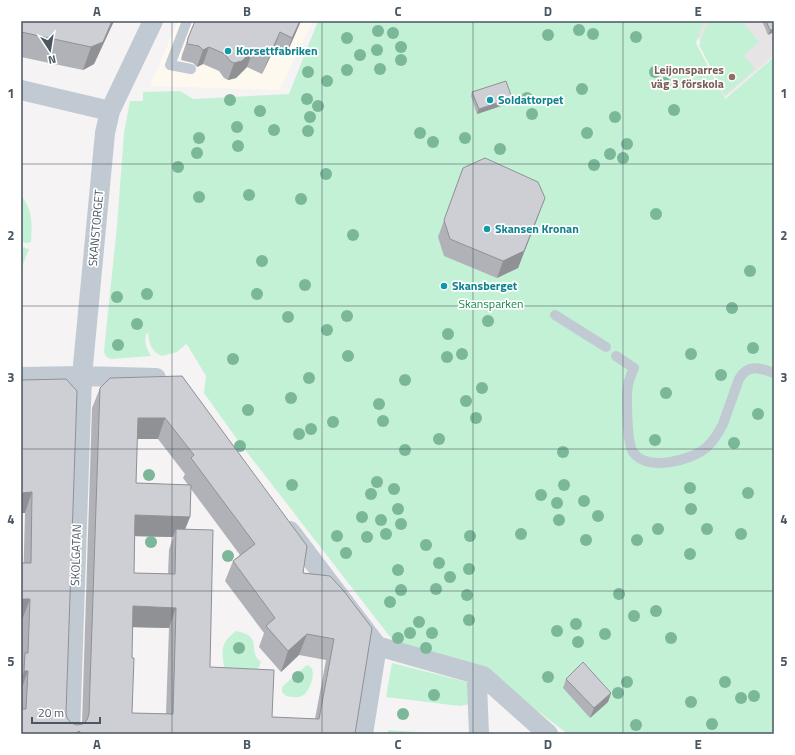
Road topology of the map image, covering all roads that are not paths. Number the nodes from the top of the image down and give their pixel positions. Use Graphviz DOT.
graph roads {
  1 [pos="153,21"];
  2 [pos="187,21"];
  3 [pos="191,69"];
  4 [pos="21,90"];
  5 [pos="110,110"];
  6 [pos="555,315"];
  7 [pos="606,347"];
  8 [pos="616,356"];
  9 [pos="774,373"];
  10 [pos="82,376"];
  11 [pos="21,377"];
  12 [pos="174,381"];
  13 [pos="280,517"];
  14 [pos="377,646"];
  15 [pos="483,676"];
  16 [pos="70,734"];
  17 [pos="362,734"];
  18 [pos="479,734"];
  19 [pos="548,734"];
  1 -- 5 [label="street, SKANSTORGET"];
  2 -- 3 [label="lane"];
  4 -- 5 [label="street"];
  5 -- 10 [label="street, SKANSTORGET"];
  6 -- 7 [label="lane"];
  8 -- 9 [label="lane"];
  10 -- 11 [label="street"];
  10 -- 12 [label="street"];
  10 -- 16 [label="street, SKOLGATAN"];
  13 -- 14 [label="street"];
  14 -- 15 [label="street"];
  14 -- 17 [label="street"];
  15 -- 18 [label="street"];
  15 -- 19 [label="street"];
}
